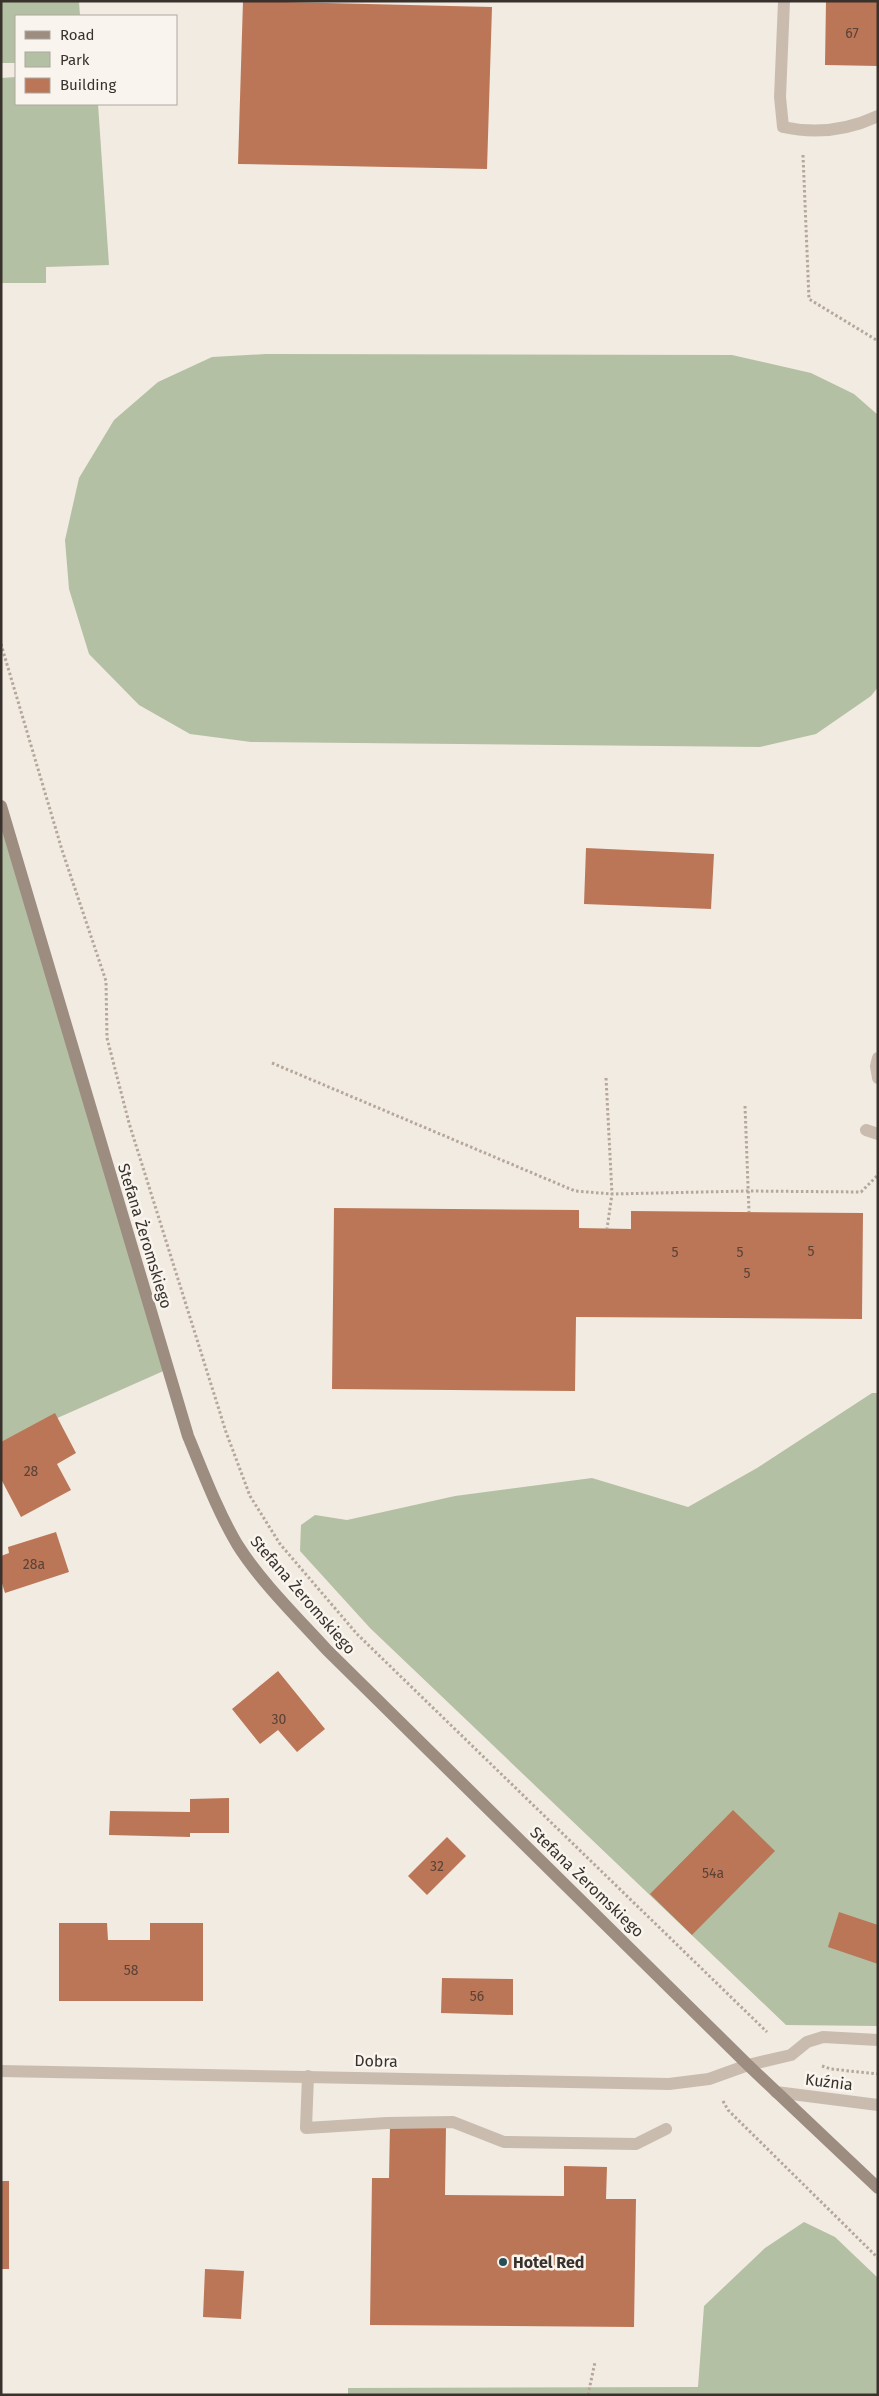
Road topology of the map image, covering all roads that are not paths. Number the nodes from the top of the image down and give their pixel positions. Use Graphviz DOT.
graph roads {
  1 [pos="784,1"];
  2 [pos="878,116"];
  3 [pos="1,806"];
  4 [pos="878,1058"];
  5 [pos="878,1078"];
  6 [pos="878,2040"];
  7 [pos="748,2065"];
  8 [pos="1,2071"];
  9 [pos="308,2076"];
  10 [pos="776,2092"];
  11 [pos="878,2105"];
  12 [pos="666,2129"];
  13 [pos="878,2188"];
  1 -- 2 [label="street"];
  3 -- 7 [label="street, Stefana Żeromskiego"];
  4 -- 5 [label="street"];
  6 -- 7 [label="street, Dobra"];
  7 -- 9 [label="street, Dobra"];
  7 -- 10 [label="street, Stefana Żeromskiego"];
  8 -- 9 [label="street, Dobra"];
  9 -- 12 [label="street"];
  10 -- 11 [label="street, Kuźnia"];
  10 -- 13 [label="street, Stefana Żeromskiego"];
}
